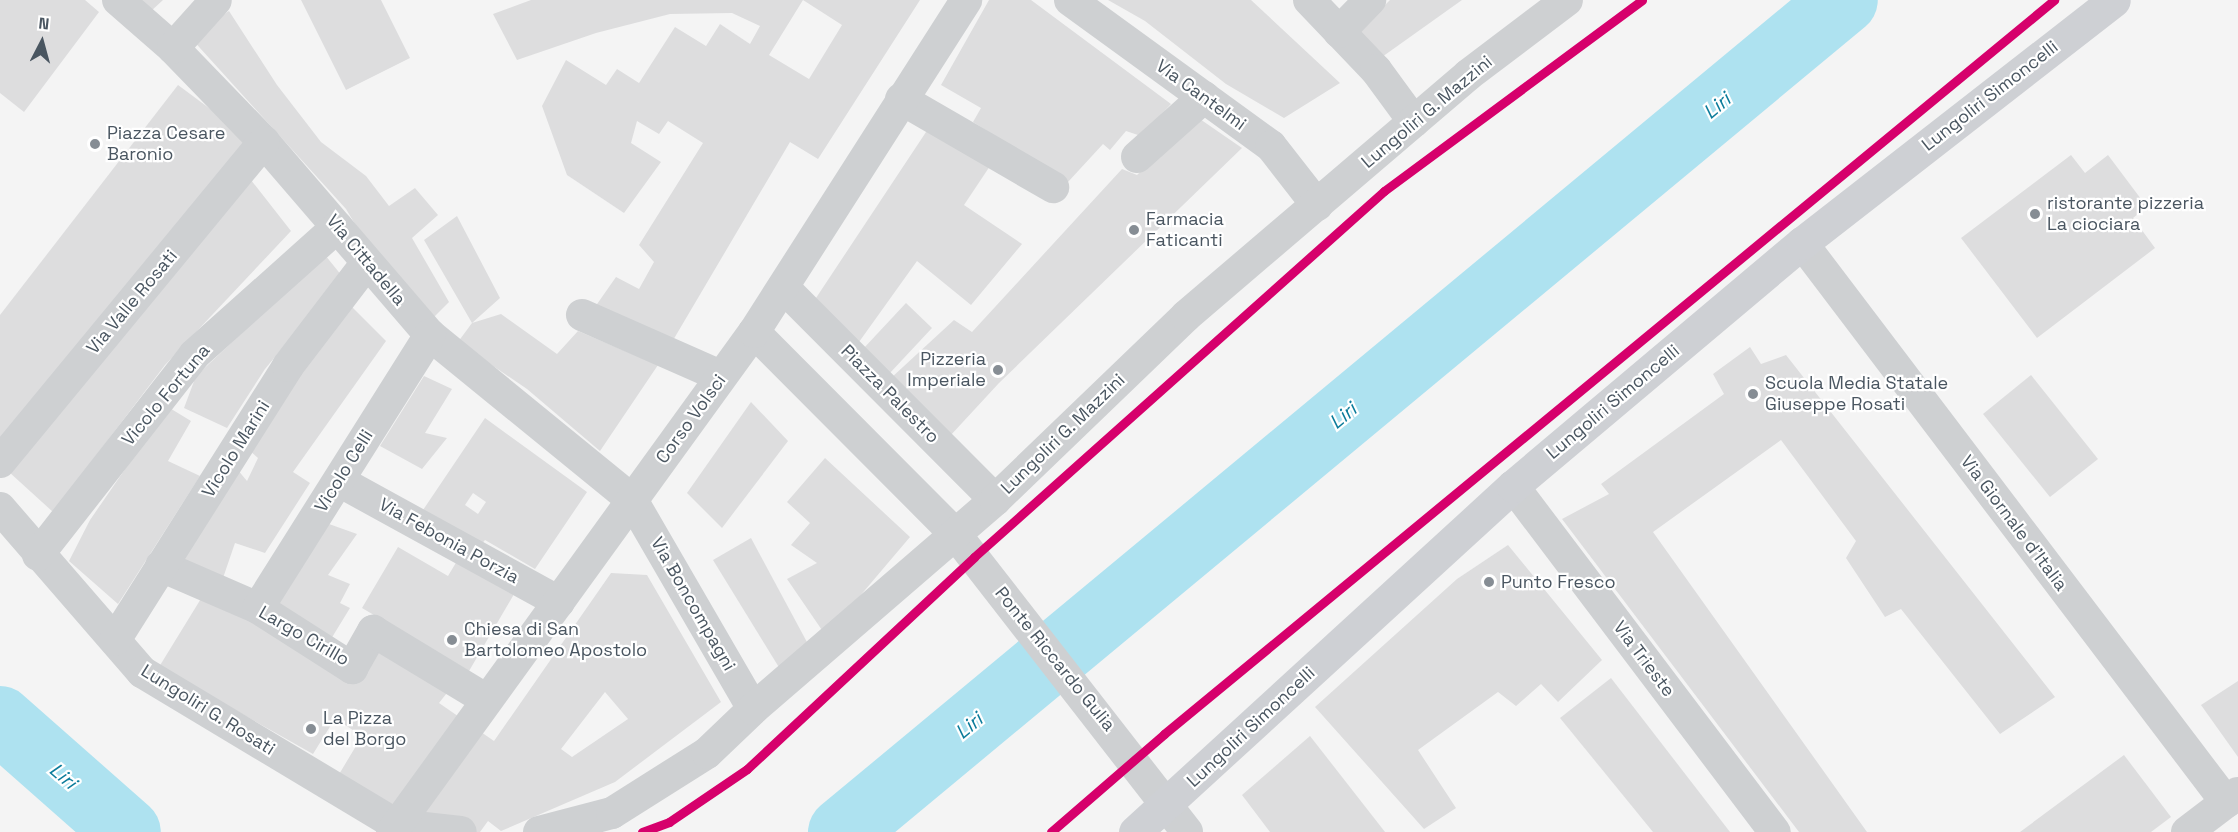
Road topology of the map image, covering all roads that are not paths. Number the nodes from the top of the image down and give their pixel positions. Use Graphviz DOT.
graph roads {
  1 [pos="118,0"];
  2 [pos="216,0"];
  3 [pos="966,0"];
  4 [pos="1070,0"];
  5 [pos="1309,0"];
  6 [pos="1370,0"];
  7 [pos="1567,0"];
  8 [pos="2114,0"];
  9 [pos="1339,32"];
  10 [pos="173,48"];
  11 [pos="1204,97"];
  12 [pos="901,99"];
  13 [pos="1414,122"];
  14 [pos="264,142"];
  15 [pos="1137,157"];
  16 [pos="1053,187"];
  17 [pos="1317,205"];
  18 [pos="338,227"];
  19 [pos="1802,243"];
  20 [pos="366,264"];
  21 [pos="784,288"];
  22 [pos="582,315"];
  23 [pos="754,332"];
  24 [pos="430,334"];
  25 [pos="720,376"];
  26 [pos="0,462"];
  27 [pos="339,480"];
  28 [pos="1513,486"];
  29 [pos="632,500"];
  30 [pos="995,500"];
  31 [pos="0,508"];
  32 [pos="956,535"];
  33 [pos="38,555"];
  34 [pos="161,566"];
  35 [pos="559,602"];
  36 [pos="258,608"];
  37 [pos="115,640"];
  38 [pos="487,700"];
  39 [pos="753,708"];
  40 [pos="2232,798"];
  41 [pos="1166,805"];
  42 [pos="394,828"];
  43 [pos="461,832"];
  44 [pos="539,832"];
  45 [pos="1136,832"];
  46 [pos="1187,832"];
  47 [pos="1775,832"];
  48 [pos="2187,832"];
  1 -- 10 [label="street, Via Cittadella"];
  2 -- 10 [label="street"];
  3 -- 12 [label="street, Corso Volsci"];
  4 -- 11 [label="street, Via Cantelmi"];
  5 -- 9 [label="street"];
  6 -- 9 [label="street"];
  7 -- 13 [label="street, Lungoliri G. Mazzini"];
  8 -- 19 [label="main road, Lungoliri Simoncelli"];
  9 -- 13 [label="street"];
  10 -- 14 [label="street, Via Cittadella"];
  11 -- 15 [label="street"];
  11 -- 17 [label="street, Via Cantelmi"];
  12 -- 16 [label="street"];
  12 -- 21 [label="street, Corso Volsci"];
  13 -- 17 [label="street, Lungoliri G. Mazzini"];
  14 -- 18 [label="street, Via Cittadella"];
  14 -- 26 [label="street, Via Valle Rosati"];
  17 -- 30 [label="street, Lungoliri G. Mazzini"];
  18 -- 20 [label="street, Via Cittadella"];
  18 -- 33 [label="street, Vicolo Fortuna"];
  19 -- 28 [label="main road, Lungoliri Simoncelli"];
  19 -- 40 [label="street, Via Giornale d'Italia"];
  20 -- 24 [label="street, Via Cittadella"];
  20 -- 34 [label="street, Vicolo Marini"];
  21 -- 23 [label="street, Corso Volsci"];
  21 -- 30 [label="street, Piazza Palestro"];
  22 -- 25 [label="street"];
  23 -- 25 [label="street, Corso Volsci"];
  23 -- 32 [label="street"];
  24 -- 27 [label="street, Vicolo Celli"];
  24 -- 29 [label="street, Via Cittadella"];
  25 -- 29 [label="street, Corso Volsci"];
  27 -- 35 [label="street, Via Febonia Porzia"];
  27 -- 36 [label="street, Vicolo Celli"];
  28 -- 41 [label="main road, Lungoliri Simoncelli"];
  28 -- 47 [label="street, Via Trieste"];
  29 -- 35 [label="street, Corso Volsci"];
  29 -- 39 [label="street, Via Boncompagni"];
  30 -- 32 [label="street, Lungoliri G. Mazzini"];
  31 -- 33 [label="street, Lungoliri G. Rosati"];
  32 -- 39 [label="street, Lungoliri G. Mazzini"];
  32 -- 41 [label="street, Ponte Riccardo Gulia"];
  33 -- 37 [label="street, Lungoliri G. Rosati"];
  34 -- 36 [label="street, Largo Cirillo"];
  34 -- 37 [label="street, Vicolo Marini"];
  35 -- 38 [label="street, Corso Volsci"];
  36 -- 38 [label="street, Largo Cirillo"];
  37 -- 42 [label="street, Lungoliri G. Rosati"];
  38 -- 42 [label="street, Corso Volsci"];
  39 -- 44 [label="street, Lungoliri G. Mazzini"];
  40 -- 48 [label="street"];
  41 -- 45 [label="main road, Lungoliri Simoncelli"];
  41 -- 46 [label="street, Ponte Riccardo Gulia"];
  42 -- 43 [label="street"];
}
